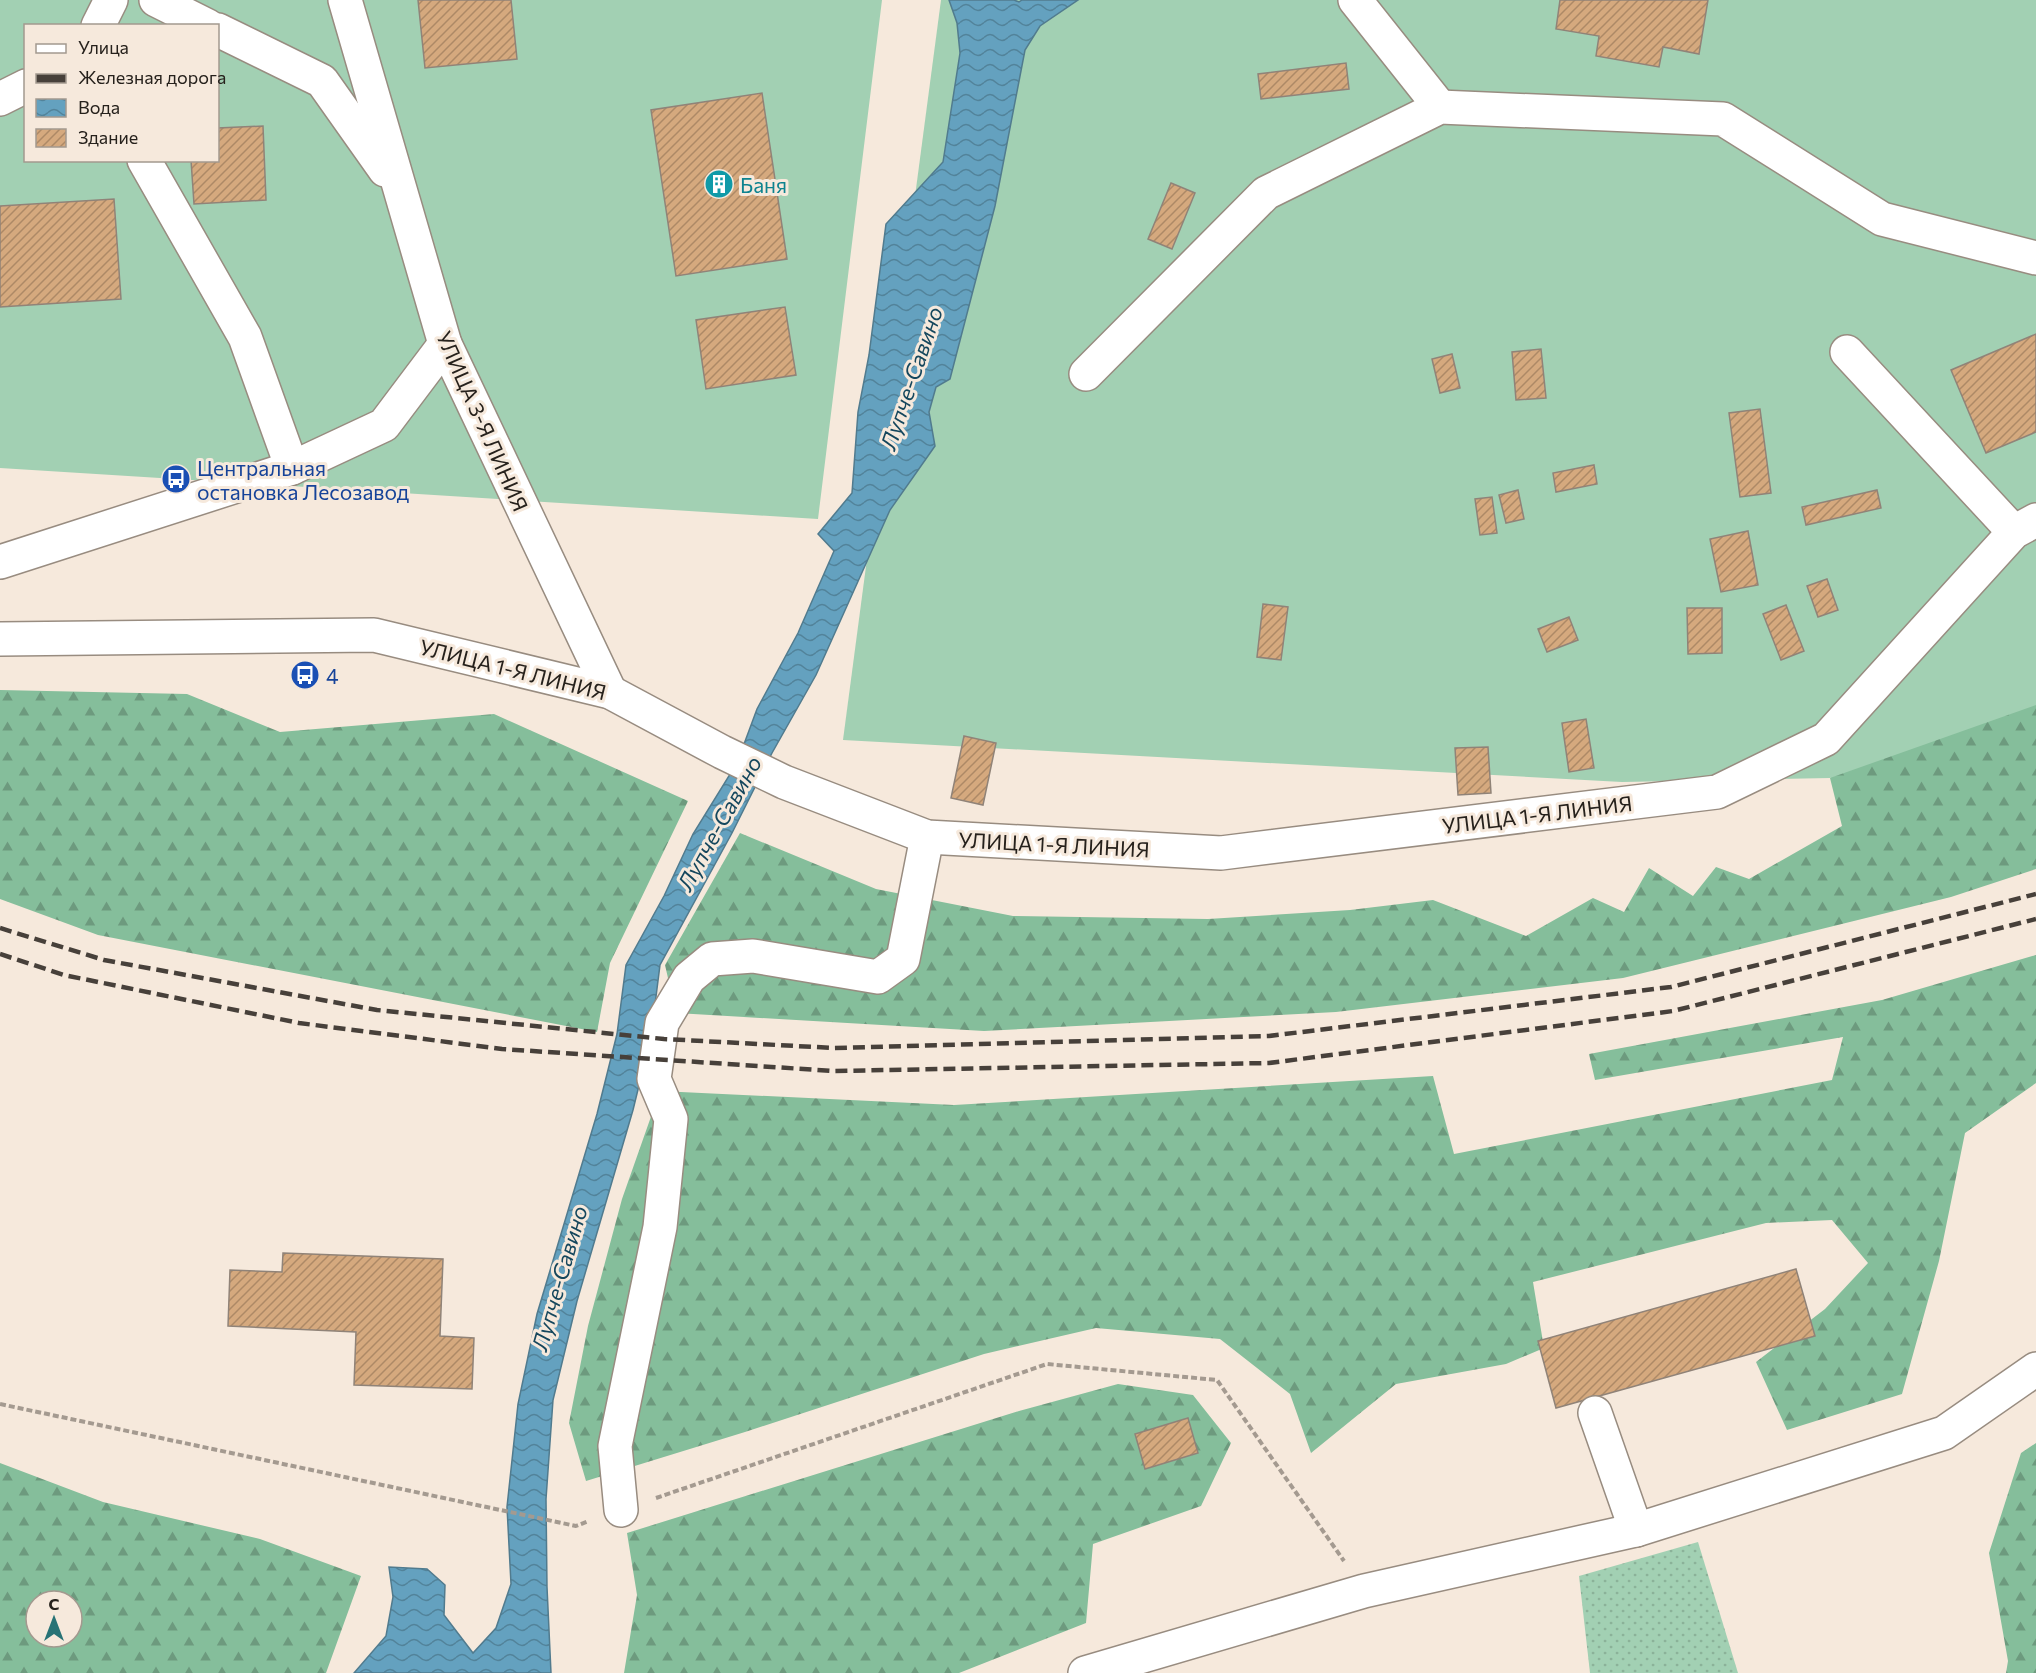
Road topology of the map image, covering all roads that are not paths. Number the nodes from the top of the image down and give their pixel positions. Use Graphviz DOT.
graph roads {
  1 [pos="111,0"];
  2 [pos="156,0"];
  3 [pos="345,0"];
  4 [pos="1355,0"];
  5 [pos="99,24"];
  6 [pos="204,24"];
  7 [pos="219,30"];
  8 [pos="24,88"];
  9 [pos="0,99"];
  10 [pos="1440,107"];
  11 [pos="145,162"];
  12 [pos="400,191"];
  13 [pos="2036,258"];
  14 [pos="445,344"];
  15 [pos="1847,352"];
  16 [pos="1086,374"];
  17 [pos="292,468"];
  18 [pos="2025,526"];
  19 [pos="0,562"];
  20 [pos="0,639"];
  21 [pos="610,692"];
  22 [pos="927,837"];
  23 [pos="2036,1369"];
  24 [pos="1595,1413"];
  25 [pos="621,1510"];
  26 [pos="1636,1530"];
  27 [pos="1085,1673"];
  1 -- 5 [label="street"];
  2 -- 6 [label="street"];
  3 -- 12 [label="street, УЛИЦА 3-Я ЛИНИЯ"];
  4 -- 10 [label="street"];
  7 -- 12 [label="street"];
  8 -- 9 [label="street"];
  10 -- 13 [label="street"];
  10 -- 16 [label="street"];
  11 -- 17 [label="street"];
  12 -- 14 [label="street, УЛИЦА 3-Я ЛИНИЯ"];
  14 -- 17 [label="street"];
  14 -- 21 [label="street, УЛИЦА 3-Я ЛИНИЯ"];
  15 -- 18 [label="street"];
  17 -- 19 [label="street"];
  18 -- 22 [label="street, УЛИЦА 1-Я ЛИНИЯ"];
  20 -- 21 [label="street, УЛИЦА 1-Я ЛИНИЯ"];
  21 -- 22 [label="street, УЛИЦА 1-Я ЛИНИЯ"];
  22 -- 25 [label="street"];
  23 -- 26 [label="street"];
  24 -- 26 [label="street"];
  26 -- 27 [label="street"];
}
